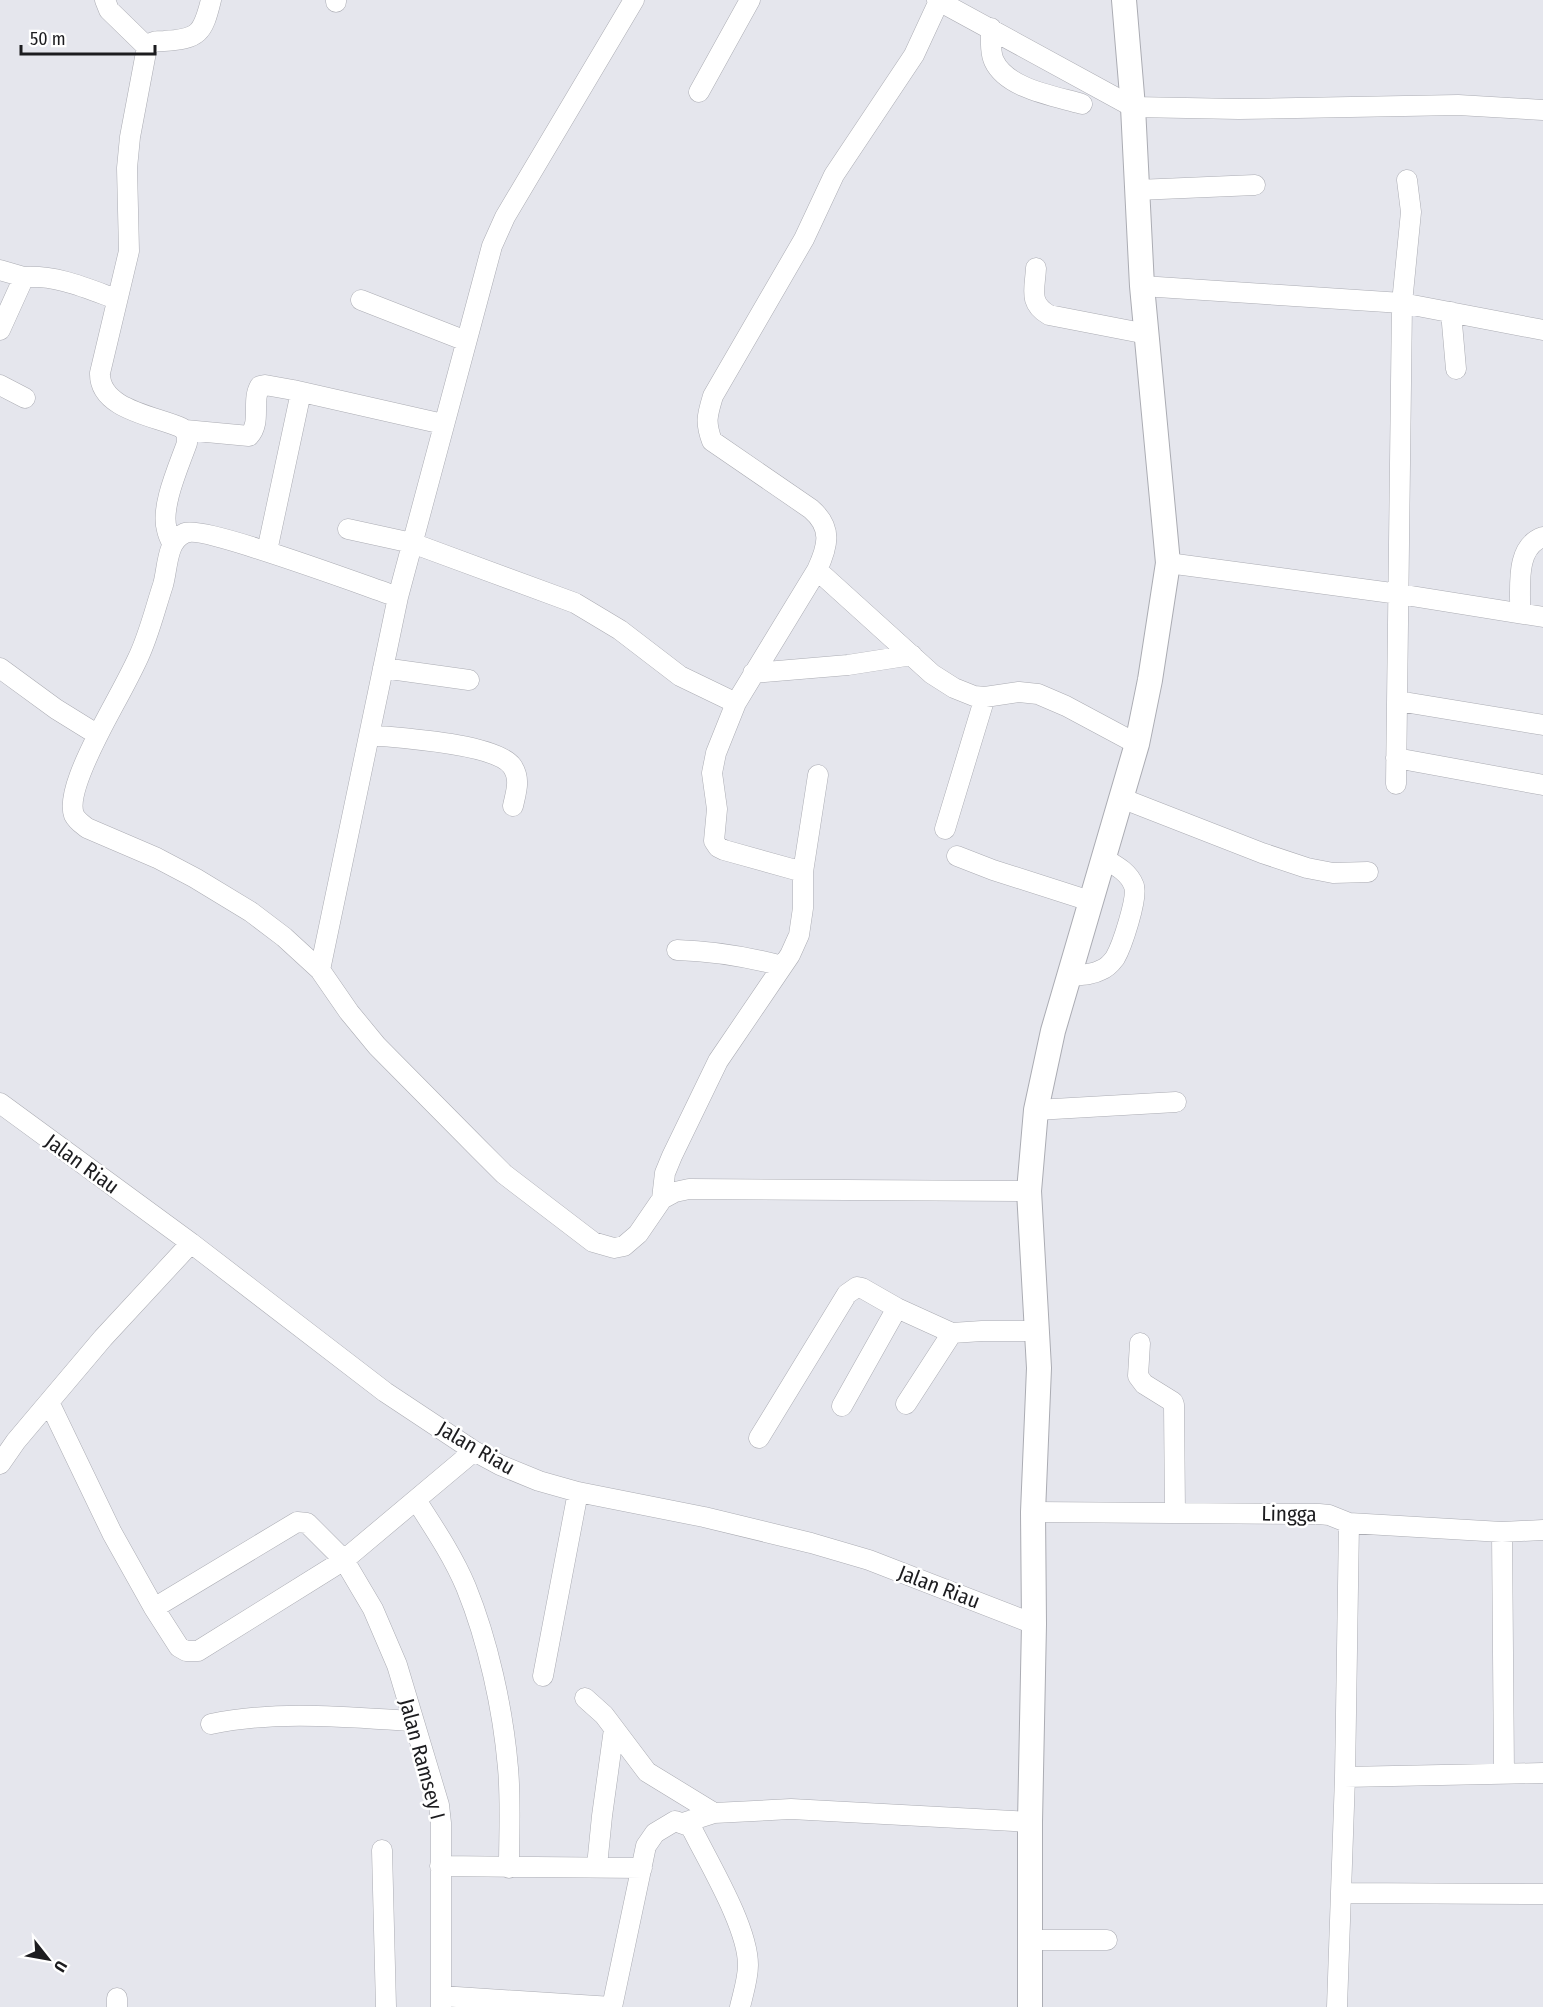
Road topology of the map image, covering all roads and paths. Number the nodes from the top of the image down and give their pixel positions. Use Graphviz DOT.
graph roads {
  1 [pos="105,0"];
  2 [pos="211,0"];
  3 [pos="633,0"];
  4 [pos="750,0"];
  5 [pos="1124,0"];
  6 [pos="938,1"];
  7 [pos="991,28"];
  8 [pos="147,47"];
  9 [pos="699,92"];
  10 [pos="1082,104"];
  11 [pos="1133,107"];
  12 [pos="1543,110"];
  13 [pos="1407,180"];
  14 [pos="1256,185"];
  15 [pos="1137,190"];
  16 [pos="1036,268"];
  17 [pos="0,270"];
  18 [pos="24,277"];
  19 [pos="1142,286"];
  20 [pos="116,299"];
  21 [pos="361,300"];
  22 [pos="1402,303"];
  23 [pos="1451,312"];
  24 [pos="0,330"];
  25 [pos="1543,330"];
  26 [pos="1147,334"];
  27 [pos="466,341"];
  28 [pos="1456,369"];
  29 [pos="0,385"];
  30 [pos="301,392"];
  31 [pos="25,398"];
  32 [pos="442,424"];
  33 [pos="185,430"];
  34 [pos="348,529"];
  35 [pos="1543,537"];
  36 [pos="172,543"];
  37 [pos="412,543"];
  38 [pos="267,551"];
  39 [pos="1168,563"];
  40 [pos="817,570"];
  41 [pos="1398,594"];
  42 [pos="398,597"];
  43 [pos="1520,613"];
  44 [pos="1543,618"];
  45 [pos="912,655"];
  46 [pos="0,668"];
  47 [pos="383,668"];
  48 [pos="753,674"];
  49 [pos="469,680"];
  50 [pos="985,697"];
  51 [pos="1398,701"];
  52 [pos="736,703"];
  53 [pos="1543,725"];
  54 [pos="98,735"];
  55 [pos="369,735"];
  56 [pos="1137,744"];
  57 [pos="1396,758"];
  58 [pos="818,775"];
  59 [pos="1396,784"];
  60 [pos="1543,785"];
  61 [pos="1121,798"];
  62 [pos="513,806"];
  63 [pos="945,830"];
  64 [pos="957,856"];
  65 [pos="1103,858"];
  66 [pos="803,872"];
  67 [pos="1368,872"];
  68 [pos="1090,901"];
  69 [pos="677,950"];
  70 [pos="782,966"];
  71 [pos="320,970"];
  72 [pos="1069,976"];
  73 [pos="1176,1102"];
  74 [pos="0,1103"];
  75 [pos="1036,1110"];
  76 [pos="1029,1191"];
  77 [pos="662,1199"];
  78 [pos="191,1244"];
  79 [pos="897,1308"];
  80 [pos="1038,1331"];
  81 [pos="952,1333"];
  82 [pos="1140,1343"];
  83 [pos="49,1402"];
  84 [pos="906,1404"];
  85 [pos="842,1406"];
  86 [pos="759,1438"];
  87 [pos="474,1451"];
  88 [pos="0,1464"];
  89 [pos="578,1492"];
  90 [pos="416,1500"];
  91 [pos="1033,1512"];
  92 [pos="1175,1513"];
  93 [pos="1348,1524"];
  94 [pos="1543,1530"];
  95 [pos="1502,1532"];
  96 [pos="344,1560"];
  97 [pos="154,1608"];
  98 [pos="1034,1624"];
  99 [pos="543,1676"];
  100 [pos="585,1698"];
  101 [pos="413,1720"];
  102 [pos="211,1724"];
  103 [pos="614,1729"];
  104 [pos="1543,1773"];
  105 [pos="1504,1774"];
  106 [pos="1345,1777"];
  107 [pos="714,1813"];
  108 [pos="1030,1822"];
  109 [pos="683,1823"];
  110 [pos="382,1850"];
  111 [pos="440,1866"];
  112 [pos="597,1866"];
  113 [pos="509,1868"];
  114 [pos="642,1868"];
  115 [pos="1341,1893"];
  116 [pos="1543,1894"];
  117 [pos="1031,1940"];
  118 [pos="1107,1940"];
  119 [pos="441,2001"];
  120 [pos="386,2007"];
  121 [pos="612,2007"];
  122 [pos="740,2007"];
  123 [pos="1030,2007"];
  124 [pos="1337,2007"];
  1 -- 8 [label="street"];
  2 -- 8 [label="street"];
  3 -- 27 [label="street"];
  4 -- 9 [label="street"];
  5 -- 11 [label="main road"];
  6 -- 7 [label="street"];
  6 -- 40 [label="street"];
  7 -- 10 [label="street"];
  7 -- 11 [label="street"];
  8 -- 20 [label="street"];
  11 -- 12 [label="street"];
  11 -- 15 [label="main road"];
  13 -- 22 [label="street"];
  14 -- 15 [label="street"];
  15 -- 19 [label="main road"];
  16 -- 26 [label="street"];
  17 -- 18 [label="street"];
  18 -- 20 [label="street"];
  18 -- 24 [label="street"];
  19 -- 22 [label="street"];
  19 -- 26 [label="main road"];
  20 -- 33 [label="street"];
  21 -- 27 [label="street"];
  22 -- 23 [label="street"];
  22 -- 41 [label="street"];
  23 -- 25 [label="street"];
  23 -- 28 [label="street"];
  26 -- 39 [label="main road"];
  27 -- 32 [label="street"];
  29 -- 31 [label="street"];
  30 -- 32 [label="street"];
  30 -- 33 [label="street"];
  30 -- 38 [label="street"];
  32 -- 37 [label="street"];
  33 -- 36 [label="street"];
  34 -- 37 [label="street"];
  35 -- 43 [label="street"];
  36 -- 38 [label="street"];
  36 -- 54 [label="street"];
  37 -- 42 [label="street"];
  37 -- 52 [label="street"];
  38 -- 42 [label="street"];
  39 -- 41 [label="street"];
  39 -- 56 [label="main road"];
  40 -- 45 [label="street"];
  40 -- 48 [label="street"];
  41 -- 43 [label="street"];
  41 -- 51 [label="street"];
  42 -- 47 [label="street"];
  43 -- 44 [label="street"];
  45 -- 48 [label="street"];
  45 -- 50 [label="street"];
  46 -- 54 [label="street"];
  47 -- 49 [label="street"];
  47 -- 55 [label="street"];
  48 -- 52 [label="street"];
  50 -- 56 [label="street"];
  50 -- 63 [label="street"];
  51 -- 53 [label="street"];
  51 -- 57 [label="street"];
  52 -- 66 [label="street"];
  54 -- 71 [label="street"];
  55 -- 62 [label="street"];
  55 -- 71 [label="street"];
  56 -- 61 [label="main road"];
  57 -- 59 [label="street"];
  57 -- 60 [label="street"];
  58 -- 66 [label="street"];
  61 -- 65 [label="main road"];
  61 -- 67 [label="street"];
  64 -- 68 [label="street"];
  65 -- 68 [label="main road"];
  65 -- 72 [label="street"];
  66 -- 70 [label="street"];
  68 -- 72 [label="main road"];
  69 -- 70 [label="street"];
  70 -- 77 [label="street"];
  71 -- 77 [label="street"];
  72 -- 75 [label="main road"];
  73 -- 75 [label="street"];
  74 -- 78 [label="street, Jalan Riau"];
  75 -- 76 [label="main road"];
  76 -- 77 [label="street"];
  76 -- 80 [label="main road"];
  78 -- 83 [label="street"];
  78 -- 87 [label="street, Jalan Riau"];
  79 -- 81 [label="street"];
  79 -- 85 [label="street"];
  79 -- 86 [label="street"];
  80 -- 81 [label="street"];
  80 -- 91 [label="main road"];
  81 -- 84 [label="street"];
  82 -- 92 [label="street"];
  83 -- 88 [label="street"];
  83 -- 97 [label="street"];
  87 -- 89 [label="street, Jalan Riau"];
  87 -- 90 [label="street"];
  89 -- 98 [label="street, Jalan Riau"];
  89 -- 99 [label="street"];
  90 -- 96 [label="street"];
  90 -- 113 [label="street"];
  91 -- 92 [label="street, Lingga"];
  91 -- 98 [label="main road"];
  92 -- 93 [label="street, Lingga"];
  93 -- 95 [label="street, Lingga"];
  93 -- 106 [label="street"];
  94 -- 95 [label="street, Lingga"];
  95 -- 105 [label="street"];
  96 -- 97 [label="street, Jalan Ramsey I"];
  96 -- 97 [label="street"];
  96 -- 101 [label="street, Jalan Ramsey I"];
  98 -- 108 [label="main road"];
  100 -- 103 [label="street"];
  101 -- 102 [label="street"];
  101 -- 111 [label="street, Jalan Ramsey I"];
  103 -- 107 [label="street"];
  103 -- 112 [label="street"];
  104 -- 105 [label="street"];
  105 -- 106 [label="street"];
  106 -- 115 [label="street"];
  107 -- 108 [label="street"];
  107 -- 109 [label="street"];
  108 -- 117 [label="main road"];
  109 -- 114 [label="street"];
  109 -- 122 [label="street"];
  110 -- 120 [label="street"];
  111 -- 113 [label="street"];
  111 -- 119 [label="street, Jalan Ramsey I"];
  112 -- 113 [label="street"];
  112 -- 114 [label="street"];
  114 -- 121 [label="street"];
  115 -- 116 [label="street"];
  115 -- 124 [label="street"];
  117 -- 118 [label="street"];
  117 -- 123 [label="main road"];
  119 -- 121 [label="street"];
}
